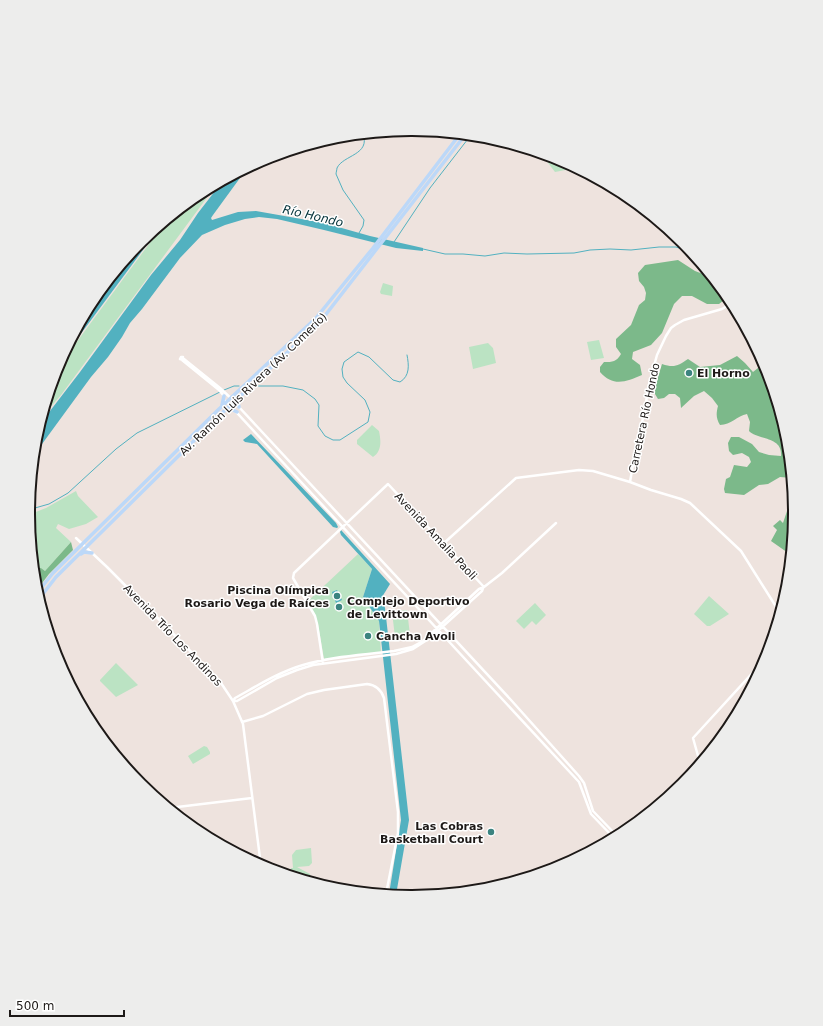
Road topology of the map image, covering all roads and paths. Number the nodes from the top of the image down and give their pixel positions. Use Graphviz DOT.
graph roads {
  1 [pos="456,139"];
  2 [pos="461,140"];
  3 [pos="386,234"];
  4 [pos="374,249"];
  5 [pos="726,306"];
  6 [pos="183,359"];
  7 [pos="223,392"];
  8 [pos="232,396"];
  9 [pos="240,396"];
  10 [pos="227,401"];
  11 [pos="234,402"];
  12 [pos="230,405"];
  13 [pos="221,406"];
  14 [pos="239,407"];
  15 [pos="224,411"];
  16 [pos="237,412"];
  17 [pos="630,482"];
  18 [pos="346,523"];
  19 [pos="556,523"];
  20 [pos="342,526"];
  21 [pos="76,538"];
  22 [pos="82,544"];
  23 [pos="444,544"];
  24 [pos="86,547"];
  25 [pos="92,553"];
  26 [pos="78,555"];
  27 [pos="42,586"];
  28 [pos="484,587"];
  29 [pos="44,593"];
  30 [pos="776,607"];
  31 [pos="435,619"];
  32 [pos="449,619"];
  33 [pos="431,621"];
  34 [pos="442,626"];
  35 [pos="438,629"];
  36 [pos="433,634"];
  37 [pos="450,634"];
  38 [pos="445,637"];
  39 [pos="323,662"];
  40 [pos="752,672"];
  41 [pos="233,701"];
  42 [pos="242,722"];
  43 [pos="698,757"];
  44 [pos="252,798"];
  45 [pos="176,807"];
  46 [pos="612,831"];
  47 [pos="609,833"];
  48 [pos="260,858"];
  49 [pos="387,889"];
  1 -- 3 [label="main road, Av. Ramón Luis Rivera (Av. Comerío)"];
  2 -- 3 [label="main road, Av. Ramón Luis Rivera (Av. Comerío)"];
  3 -- 4 [label="main road, Av. Ramón Luis Rivera (Av. Comerío)"];
  4 -- 8 [label="main road, Av. Ramón Luis Rivera (Av. Comerío)"];
  4 -- 9 [label="main road, Av. Ramón Luis Rivera (Av. Comerío)"];
  5 -- 17 [label="street, Carretera Río Hondo"];
  6 -- 7 [label="street"];
  7 -- 8 [label="main road"];
  7 -- 10 [label="street"];
  7 -- 13 [label="main road"];
  8 -- 10 [label="main road, Av. Ramón Luis Rivera (Av. Comerío)"];
  8 -- 11 [label="street"];
  9 -- 11 [label="main road, Av. Ramón Luis Rivera (Av. Comerío)"];
  9 -- 14 [label="main road"];
  10 -- 12 [label="street"];
  10 -- 13 [label="main road, Av. Ramón Luis Rivera (Av. Comerío)"];
  11 -- 12 [label="main road, Av. Ramón Luis Rivera (Av. Comerío)"];
  11 -- 14 [label="street"];
  12 -- 15 [label="main road, Av. Ramón Luis Rivera (Av. Comerío)"];
  12 -- 16 [label="street"];
  13 -- 22 [label="main road, Av. Ramón Luis Rivera (Av. Comerío)"];
  14 -- 18 [label="street"];
  15 -- 16 [label="main road"];
  15 -- 24 [label="main road, Av. Ramón Luis Rivera (Av. Comerío)"];
  16 -- 20 [label="street"];
  17 -- 23 [label="street"];
  17 -- 30 [label="street"];
  18 -- 20 [label="street"];
  18 -- 23 [label="street, Avenida Amalia Paoli"];
  18 -- 31 [label="street"];
  19 -- 28 [label="street"];
  20 -- 33 [label="street"];
  20 -- 39 [label="street"];
  21 -- 22 [label="street, Avenida Trío Los Andinos"];
  22 -- 24 [label="street, Avenida Trío Los Andinos"];
  22 -- 27 [label="main road, Av. Ramón Luis Rivera (Av. Comerío)"];
  23 -- 28 [label="street, Avenida Amalia Paoli"];
  24 -- 25 [label="street, Avenida Trío Los Andinos"];
  24 -- 26 [label="main road, Av. Ramón Luis Rivera (Av. Comerío)"];
  25 -- 26 [label="main road"];
  25 -- 41 [label="street, Avenida Trío Los Andinos"];
  26 -- 29 [label="main road, Av. Ramón Luis Rivera (Av. Comerío)"];
  28 -- 32 [label="street"];
  31 -- 32 [label="street"];
  31 -- 34 [label="street"];
  32 -- 34 [label="street"];
  32 -- 37 [label="street"];
  33 -- 35 [label="street"];
  33 -- 36 [label="street"];
  34 -- 35 [label="street"];
  34 -- 37 [label="street"];
  35 -- 36 [label="street"];
  35 -- 38 [label="street"];
  36 -- 38 [label="street"];
  36 -- 39 [label="street"];
  37 -- 46 [label="street"];
  38 -- 47 [label="street"];
  39 -- 41 [label="street"];
  40 -- 43 [label="street"];
  41 -- 42 [label="street, Avenida Trío Los Andinos"];
  42 -- 44 [label="street, Avenida Trío Los Andinos"];
  42 -- 49 [label="street"];
  44 -- 45 [label="street"];
  44 -- 48 [label="street, Avenida Trío Los Andinos"];
}
